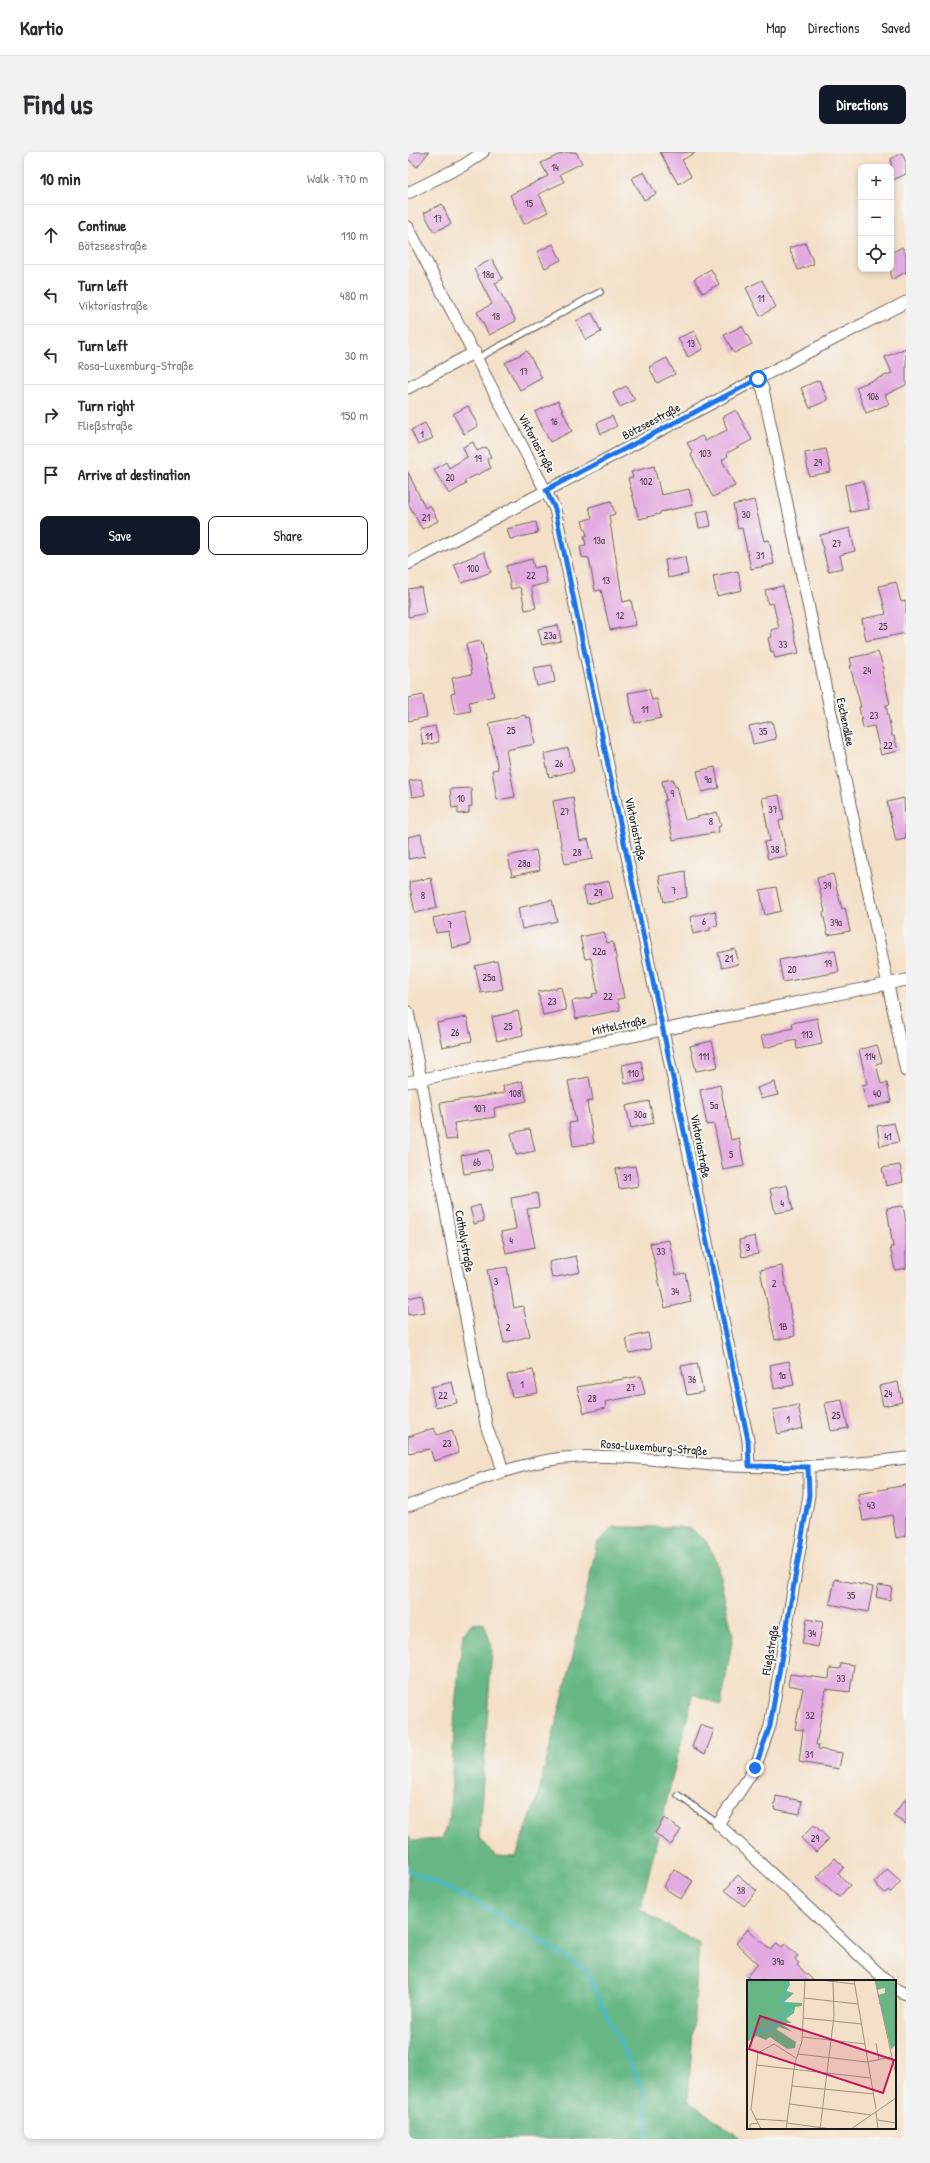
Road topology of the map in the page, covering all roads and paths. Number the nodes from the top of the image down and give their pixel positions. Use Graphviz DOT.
graph roads {
  1 [pos="483,152"];
  2 [pos="408,193"];
  3 [pos="408,227"];
  4 [pos="600,292"];
  5 [pos="906,302"];
  6 [pos="476,355"];
  7 [pos="758,379"];
  8 [pos="408,388"];
  9 [pos="546,490"];
  10 [pos="408,564"];
  11 [pos="906,980"];
  12 [pos="887,984"];
  13 [pos="408,1012"];
  14 [pos="664,1029"];
  15 [pos="906,1071"];
  16 [pos="422,1079"];
  17 [pos="408,1082"];
  18 [pos="906,1458"];
  19 [pos="749,1466"];
  20 [pos="808,1467"];
  21 [pos="503,1472"];
  22 [pos="408,1506"];
  23 [pos="678,1795"];
  24 [pos="718,1824"];
  25 [pos="886,1980"];
  26 [pos="896,1989"];
  27 [pos="906,1994"];
  1 -- 2 [label="street"];
  3 -- 6 [label="street, Viktoriastraße"];
  4 -- 6 [label="lane"];
  5 -- 7 [label="street, Bötzseestraße"];
  6 -- 8 [label="street"];
  6 -- 9 [label="street, Viktoriastraße"];
  7 -- 9 [label="street, Bötzseestraße"];
  7 -- 12 [label="street, Eschenallee"];
  9 -- 10 [label="street, Bötzseestraße"];
  9 -- 14 [label="street, Viktoriastraße"];
  11 -- 12 [label="street, Mittelstraße"];
  12 -- 14 [label="street, Mittelstraße"];
  12 -- 15 [label="street, Eschenallee"];
  13 -- 16 [label="street, Catholystraße"];
  14 -- 16 [label="street, Mittelstraße"];
  14 -- 19 [label="street, Viktoriastraße"];
  16 -- 17 [label="street, Mittelstraße"];
  16 -- 21 [label="street, Catholystraße"];
  18 -- 20 [label="street, Rosa-Luxemburg-Straße"];
  19 -- 20 [label="street, Rosa-Luxemburg-Straße"];
  19 -- 21 [label="street, Rosa-Luxemburg-Straße"];
  20 -- 24 [label="street, Fließstraße"];
  21 -- 22 [label="street, Rosa-Luxemburg-Straße"];
  23 -- 24 [label="lane"];
  24 -- 25 [label="street"];
  26 -- 27 [label="street"];
}
